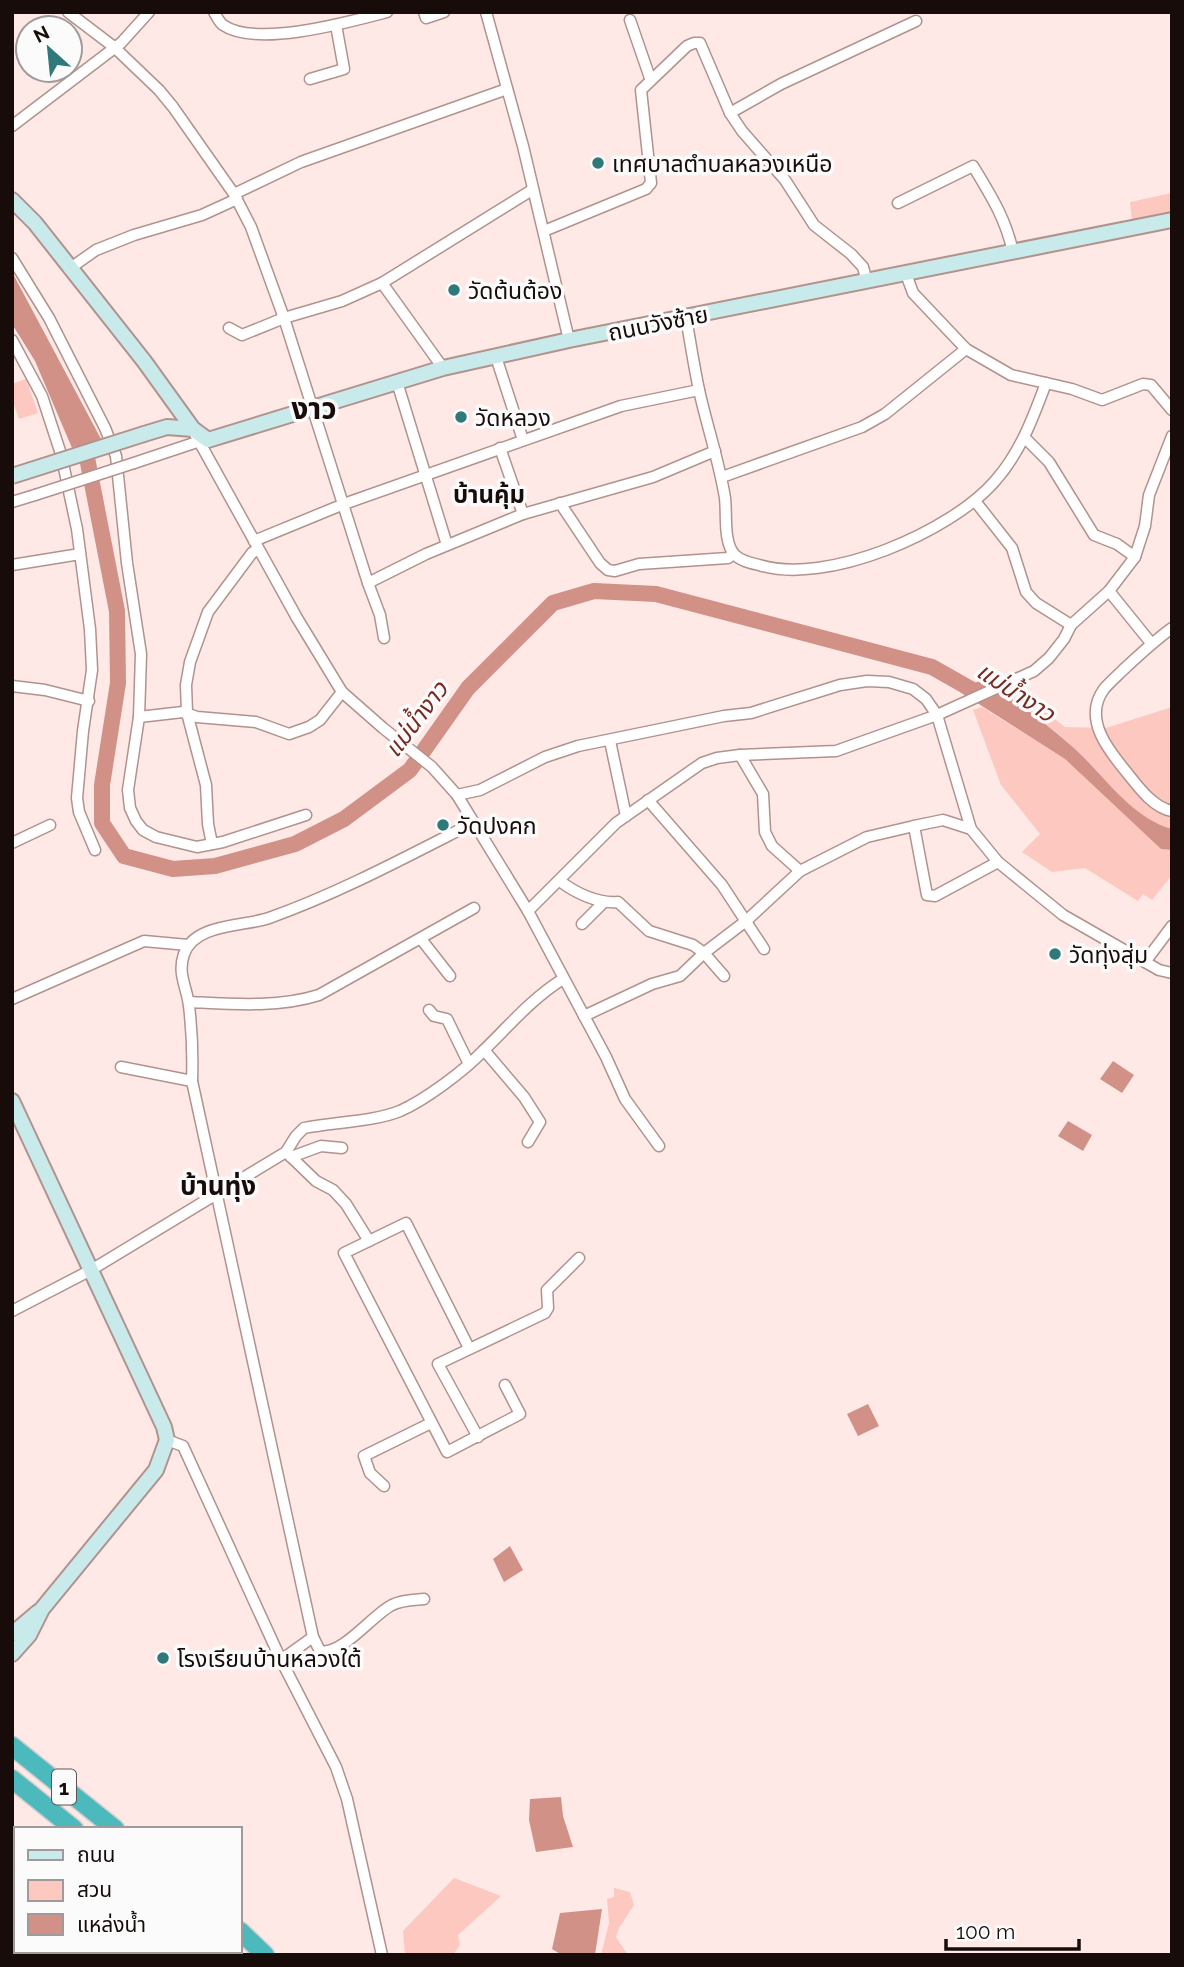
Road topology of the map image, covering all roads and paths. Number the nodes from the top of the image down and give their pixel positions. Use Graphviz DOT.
graph roads {
  1 [pos="68,12"];
  2 [pos="149,12"];
  3 [pos="214,12"];
  4 [pos="387,12"];
  5 [pos="424,12"];
  6 [pos="444,12"];
  7 [pos="486,12"];
  8 [pos="630,20"];
  9 [pos="916,21"];
  10 [pos="336,25"];
  11 [pos="114,47"];
  12 [pos="650,78"];
  13 [pos="310,79"];
  14 [pos="507,89"];
  15 [pos="730,113"];
  16 [pos="12,126"];
  17 [pos="532,190"];
  18 [pos="236,196"];
  19 [pos="12,200"];
  20 [pos="898,203"];
  21 [pos="1172,220"];
  22 [pos="544,231"];
  23 [pos="1013,252"];
  24 [pos="12,258"];
  25 [pos="69,269"];
  26 [pos="906,274"];
  27 [pos="867,282"];
  28 [pos="382,283"];
  29 [pos="686,317"];
  30 [pos="284,318"];
  31 [pos="229,328"];
  32 [pos="12,340"];
  33 [pos="569,340"];
  34 [pos="966,349"];
  35 [pos="496,357"];
  36 [pos="443,368"];
  37 [pos="397,382"];
  38 [pos="1046,383"];
  39 [pos="699,390"];
  40 [pos="313,407"];
  41 [pos="1172,410"];
  42 [pos="196,435"];
  43 [pos="1172,436"];
  44 [pos="1025,438"];
  45 [pos="523,440"];
  46 [pos="500,448"];
  47 [pos="715,451"];
  48 [pos="12,476"];
  49 [pos="425,476"];
  50 [pos="722,477"];
  51 [pos="975,501"];
  52 [pos="12,502"];
  53 [pos="560,503"];
  54 [pos="344,504"];
  55 [pos="523,514"];
  56 [pos="256,545"];
  57 [pos="447,545"];
  58 [pos="80,554"];
  59 [pos="733,554"];
  60 [pos="1135,556"];
  61 [pos="12,565"];
  62 [pos="368,583"];
  63 [pos="1109,591"];
  64 [pos="1071,625"];
  65 [pos="1172,628"];
  66 [pos="384,638"];
  67 [pos="1151,643"];
  68 [pos="12,686"];
  69 [pos="342,692"];
  70 [pos="89,701"];
  71 [pos="187,713"];
  72 [pos="937,715"];
  73 [pos="139,717"];
  74 [pos="610,741"];
  75 [pos="740,755"];
  76 [pos="457,795"];
  77 [pos="648,800"];
  78 [pos="1172,811"];
  79 [pos="306,815"];
  80 [pos="626,816"];
  81 [pos="473,823"];
  82 [pos="51,825"];
  83 [pos="914,826"];
  84 [pos="971,829"];
  85 [pos="12,843"];
  86 [pos="212,844"];
  87 [pos="95,850"];
  88 [pos="998,862"];
  89 [pos="800,871"];
  90 [pos="560,881"];
  91 [pos="604,902"];
  92 [pos="474,908"];
  93 [pos="528,911"];
  94 [pos="746,921"];
  95 [pos="582,924"];
  96 [pos="1172,926"];
  97 [pos="421,939"];
  98 [pos="188,945"];
  99 [pos="764,949"];
  100 [pos="704,953"];
  101 [pos="1145,962"];
  102 [pos="1172,973"];
  103 [pos="450,976"];
  104 [pos="724,976"];
  105 [pos="563,979"];
  106 [pos="12,999"];
  107 [pos="189,1002"];
  108 [pos="429,1010"];
  109 [pos="584,1016"];
  110 [pos="484,1051"];
  111 [pos="469,1064"];
  112 [pos="121,1067"];
  113 [pos="192,1081"];
  114 [pos="12,1101"];
  115 [pos="528,1142"];
  116 [pos="659,1146"];
  117 [pos="342,1148"];
  118 [pos="288,1155"];
  119 [pos="217,1192"];
  120 [pos="369,1241"];
  121 [pos="579,1258"];
  122 [pos="91,1270"];
  123 [pos="12,1311"];
  124 [pos="470,1348"];
  125 [pos="505,1385"];
  126 [pos="431,1423"];
  127 [pos="478,1437"];
  128 [pos="167,1440"];
  129 [pos="384,1486"];
  130 [pos="424,1599"];
  131 [pos="43,1609"];
  132 [pos="12,1634"];
  133 [pos="313,1637"];
  134 [pos="12,1654"];
  135 [pos="281,1660"];
  136 [pos="12,1746"];
  137 [pos="12,1779"];
  138 [pos="72,1827"];
  139 [pos="113,1827"];
  140 [pos="242,1933"];
  141 [pos="265,1955"];
  142 [pos="382,1955"];
  1 -- 11 [label="street"];
  2 -- 11 [label="street"];
  3 -- 10 [label="street"];
  4 -- 10 [label="street"];
  5 -- 6 [label="street"];
  7 -- 14 [label="street"];
  8 -- 12 [label="street"];
  9 -- 15 [label="street"];
  10 -- 13 [label="street"];
  11 -- 16 [label="street"];
  11 -- 18 [label="street"];
  12 -- 15 [label="street"];
  12 -- 22 [label="street"];
  14 -- 17 [label="street"];
  14 -- 18 [label="street"];
  15 -- 27 [label="street"];
  17 -- 22 [label="street"];
  17 -- 28 [label="street"];
  18 -- 25 [label="street"];
  18 -- 30 [label="street"];
  19 -- 25 [label="main road"];
  20 -- 23 [label="street"];
  21 -- 23 [label="main road, ถนนวังซ้าย"];
  22 -- 33 [label="street"];
  23 -- 26 [label="main road, ถนนวังซ้าย"];
  24 -- 73 [label="street"];
  25 -- 42 [label="main road"];
  26 -- 27 [label="main road, ถนนวังซ้าย"];
  26 -- 34 [label="street"];
  27 -- 29 [label="main road, ถนนวังซ้าย"];
  28 -- 30 [label="street"];
  28 -- 36 [label="street"];
  29 -- 33 [label="main road, ถนนวังซ้าย"];
  29 -- 39 [label="street"];
  30 -- 31 [label="street"];
  30 -- 40 [label="street"];
  32 -- 58 [label="street"];
  33 -- 35 [label="main road, ถนนวังซ้าย"];
  34 -- 38 [label="street"];
  34 -- 50 [label="street"];
  35 -- 36 [label="main road, ถนนวังซ้าย"];
  35 -- 45 [label="street"];
  36 -- 37 [label="main road, ถนนวังซ้าย"];
  37 -- 40 [label="main road, ถนนวังซ้าย"];
  37 -- 49 [label="street"];
  38 -- 41 [label="street"];
  38 -- 44 [label="street"];
  39 -- 45 [label="street"];
  39 -- 47 [label="street"];
  40 -- 42 [label="main road, ถนนวังซ้าย"];
  40 -- 54 [label="street"];
  42 -- 48 [label="main road, bridge"];
  42 -- 52 [label="street, bridge"];
  42 -- 56 [label="street"];
  43 -- 60 [label="street"];
  44 -- 51 [label="street"];
  44 -- 60 [label="street"];
  45 -- 46 [label="street"];
  46 -- 49 [label="street"];
  46 -- 55 [label="street"];
  47 -- 50 [label="street"];
  47 -- 53 [label="street"];
  49 -- 54 [label="street"];
  49 -- 57 [label="street"];
  50 -- 59 [label="street"];
  51 -- 59 [label="street"];
  51 -- 64 [label="street"];
  53 -- 55 [label="street"];
  53 -- 59 [label="street"];
  54 -- 56 [label="street"];
  54 -- 62 [label="street"];
  55 -- 57 [label="street"];
  56 -- 69 [label="street"];
  56 -- 71 [label="street"];
  57 -- 62 [label="street"];
  58 -- 61 [label="street"];
  58 -- 70 [label="street"];
  60 -- 63 [label="street"];
  62 -- 66 [label="street"];
  63 -- 64 [label="street"];
  63 -- 67 [label="street"];
  64 -- 72 [label="street"];
  65 -- 67 [label="street"];
  67 -- 78 [label="street"];
  68 -- 70 [label="street"];
  69 -- 71 [label="street"];
  69 -- 76 [label="street"];
  70 -- 87 [label="street"];
  71 -- 73 [label="street"];
  71 -- 86 [label="street"];
  72 -- 74 [label="street"];
  72 -- 75 [label="street"];
  72 -- 84 [label="street"];
  73 -- 86 [label="street"];
  74 -- 76 [label="street"];
  74 -- 80 [label="street"];
  75 -- 77 [label="street"];
  75 -- 89 [label="street"];
  76 -- 81 [label="street"];
  77 -- 80 [label="street"];
  77 -- 94 [label="street"];
  79 -- 86 [label="street"];
  80 -- 90 [label="street"];
  81 -- 93 [label="street"];
  81 -- 98 [label="street"];
  82 -- 85 [label="street"];
  83 -- 84 [label="street"];
  83 -- 88 [label="street"];
  83 -- 89 [label="street"];
  84 -- 88 [label="street"];
  88 -- 101 [label="street"];
  89 -- 94 [label="street"];
  90 -- 91 [label="street"];
  90 -- 93 [label="street"];
  91 -- 95 [label="street"];
  91 -- 100 [label="street"];
  92 -- 97 [label="street"];
  93 -- 105 [label="street"];
  94 -- 99 [label="street"];
  94 -- 100 [label="street"];
  96 -- 101 [label="street"];
  97 -- 103 [label="street"];
  97 -- 107 [label="street"];
  98 -- 106 [label="street"];
  98 -- 107 [label="street"];
  100 -- 104 [label="street"];
  100 -- 109 [label="street"];
  101 -- 102 [label="street"];
  105 -- 109 [label="street"];
  105 -- 110 [label="street"];
  107 -- 113 [label="street"];
  108 -- 111 [label="street"];
  109 -- 116 [label="street"];
  110 -- 111 [label="street"];
  110 -- 115 [label="street"];
  111 -- 118 [label="street"];
  112 -- 113 [label="street"];
  113 -- 119 [label="street"];
  114 -- 122 [label="main road"];
  117 -- 118 [label="street"];
  118 -- 119 [label="street"];
  118 -- 120 [label="street"];
  119 -- 122 [label="street"];
  119 -- 133 [label="street"];
  120 -- 124 [label="street"];
  120 -- 126 [label="street"];
  121 -- 124 [label="street"];
  122 -- 123 [label="street"];
  122 -- 128 [label="main road"];
  124 -- 127 [label="street"];
  125 -- 127 [label="street"];
  126 -- 127 [label="street"];
  126 -- 129 [label="street"];
  128 -- 131 [label="main road"];
  128 -- 135 [label="street"];
  130 -- 133 [label="street"];
  131 -- 132 [label="main road"];
  131 -- 134 [label="main road"];
  133 -- 135 [label="street"];
  135 -- 142 [label="street"];
  136 -- 139 [label="highway, 1"];
  137 -- 138 [label="highway, 1"];
  140 -- 141 [label="highway"];
}
